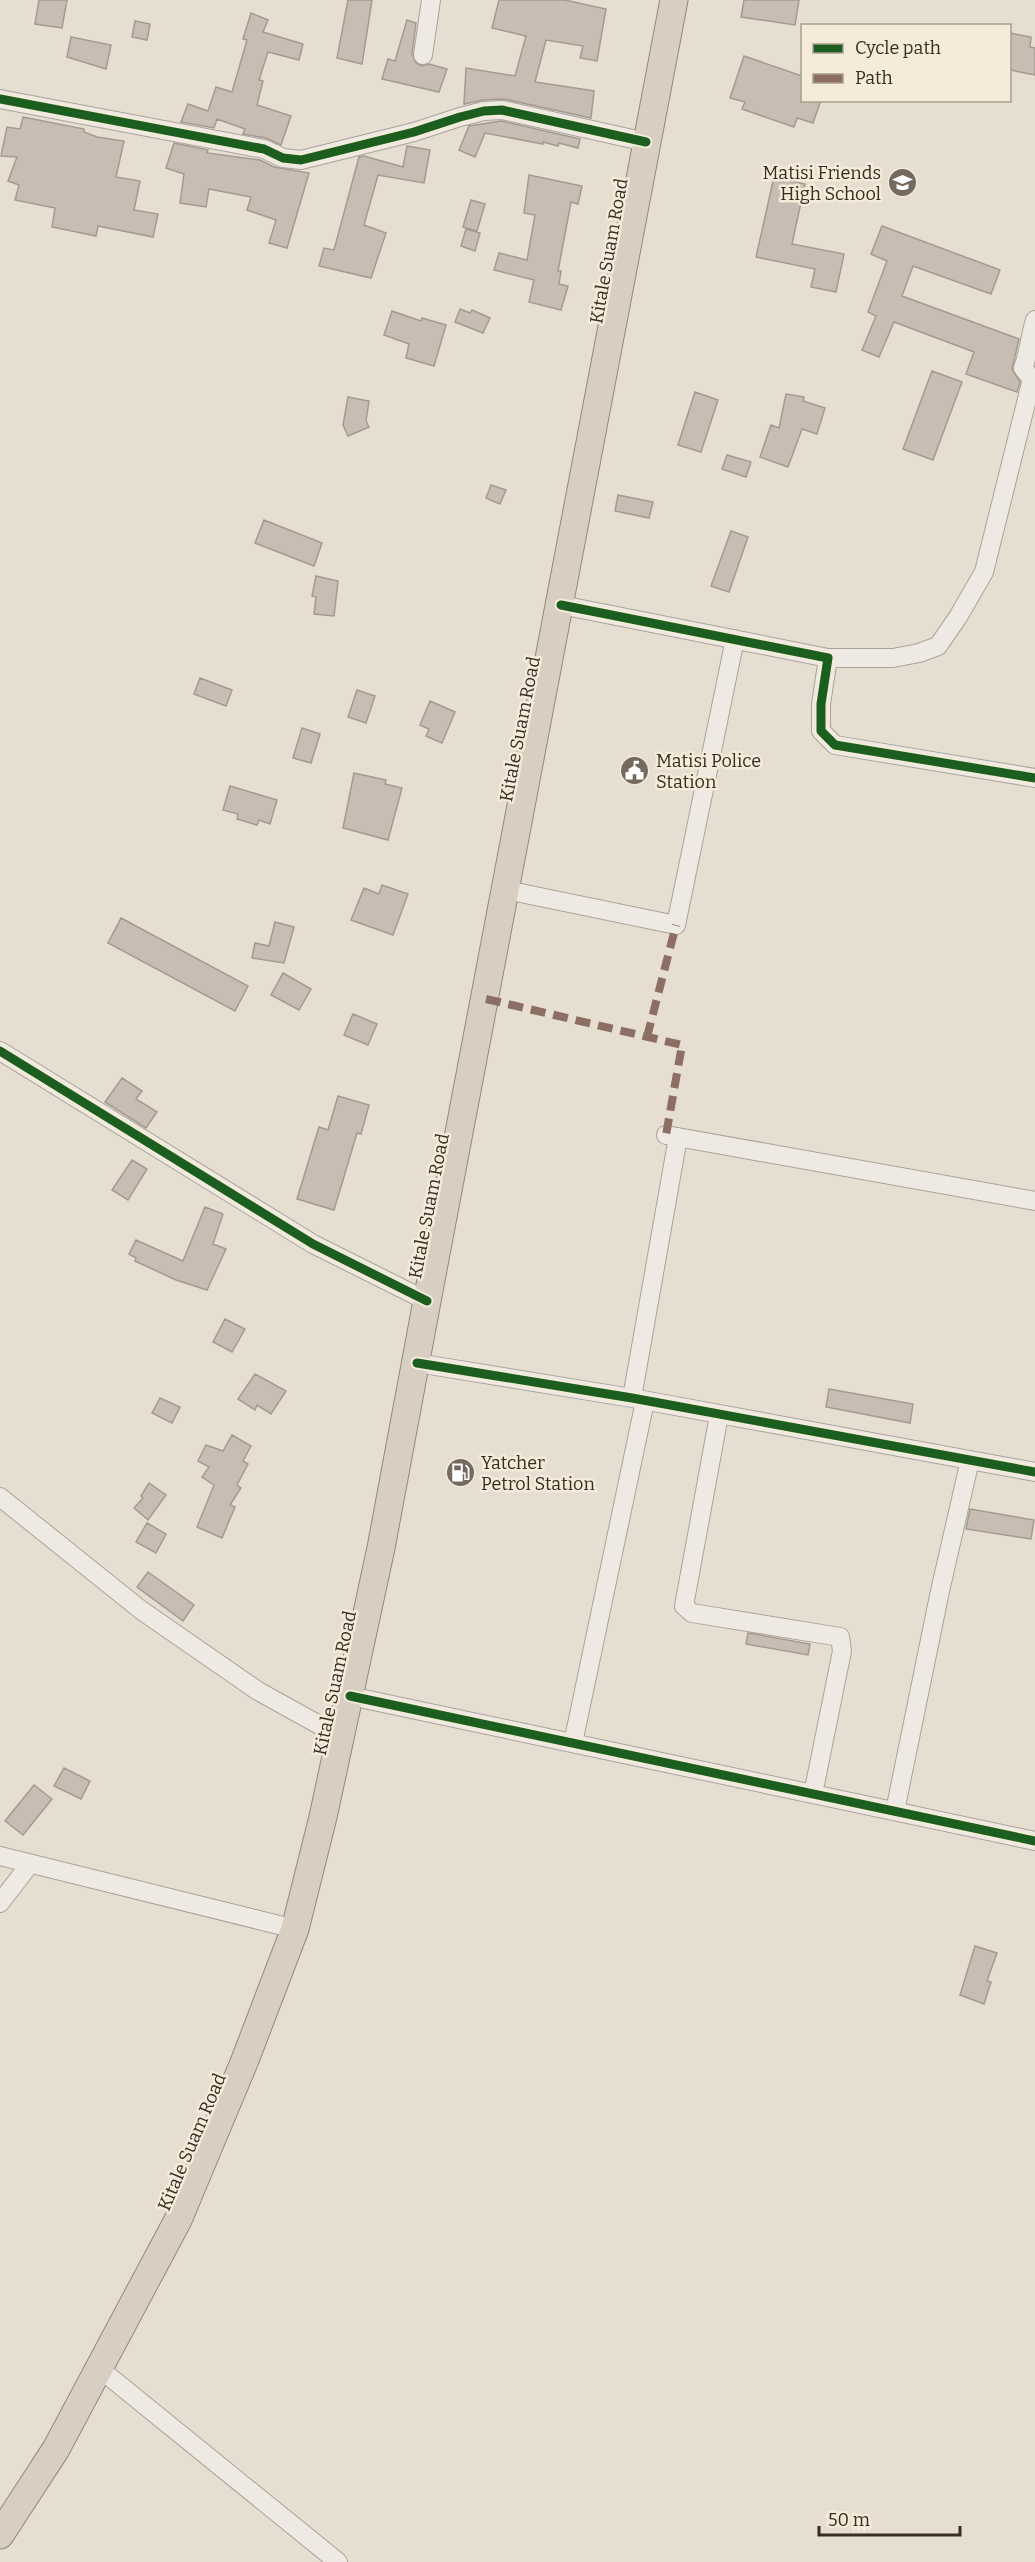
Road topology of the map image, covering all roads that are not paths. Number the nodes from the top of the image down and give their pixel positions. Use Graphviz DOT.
graph roads {
  1 [pos="431,0"];
  2 [pos="674,0"];
  3 [pos="423,55"];
  4 [pos="0,99"];
  5 [pos="646,142"];
  6 [pos="1035,320"];
  7 [pos="561,605"];
  8 [pos="735,639"];
  9 [pos="828,658"];
  10 [pos="1035,778"];
  11 [pos="506,890"];
  12 [pos="0,1052"];
  13 [pos="1035,1201"];
  14 [pos="427,1301"];
  15 [pos="417,1363"];
  16 [pos="638,1400"];
  17 [pos="719,1414"];
  18 [pos="970,1460"];
  19 [pos="1035,1472"];
  20 [pos="0,1497"];
  21 [pos="350,1696"];
  22 [pos="341,1737"];
  23 [pos="573,1743"];
  24 [pos="813,1794"];
  25 [pos="895,1811"];
  26 [pos="1035,1841"];
  27 [pos="0,1856"];
  28 [pos="30,1864"];
  29 [pos="0,1903"];
  30 [pos="295,1929"];
  31 [pos="100,2369"];
  32 [pos="0,2535"];
  33 [pos="338,2562"];
  1 -- 3 [label="street"];
  2 -- 5 [label="highway, Kitale Suam Road"];
  4 -- 5 [label="street"];
  5 -- 7 [label="highway, Kitale Suam Road"];
  6 -- 9 [label="street"];
  7 -- 8 [label="street"];
  7 -- 11 [label="highway, Kitale Suam Road"];
  8 -- 9 [label="street"];
  8 -- 11 [label="street"];
  9 -- 10 [label="street"];
  11 -- 14 [label="highway, Kitale Suam Road"];
  12 -- 14 [label="street"];
  13 -- 16 [label="street"];
  14 -- 15 [label="highway, Kitale Suam Road"];
  15 -- 16 [label="street"];
  15 -- 21 [label="highway, Kitale Suam Road"];
  16 -- 17 [label="street"];
  16 -- 23 [label="street"];
  17 -- 18 [label="street"];
  17 -- 24 [label="street"];
  18 -- 19 [label="street"];
  18 -- 25 [label="street"];
  20 -- 22 [label="street"];
  21 -- 22 [label="highway, Kitale Suam Road"];
  21 -- 23 [label="street"];
  22 -- 30 [label="highway, Kitale Suam Road"];
  23 -- 24 [label="street"];
  24 -- 25 [label="street"];
  25 -- 26 [label="street"];
  27 -- 28 [label="street"];
  28 -- 29 [label="street"];
  28 -- 30 [label="street"];
  30 -- 31 [label="highway, Kitale Suam Road"];
  31 -- 32 [label="highway, Kitale Suam Road"];
  31 -- 33 [label="street"];
}
